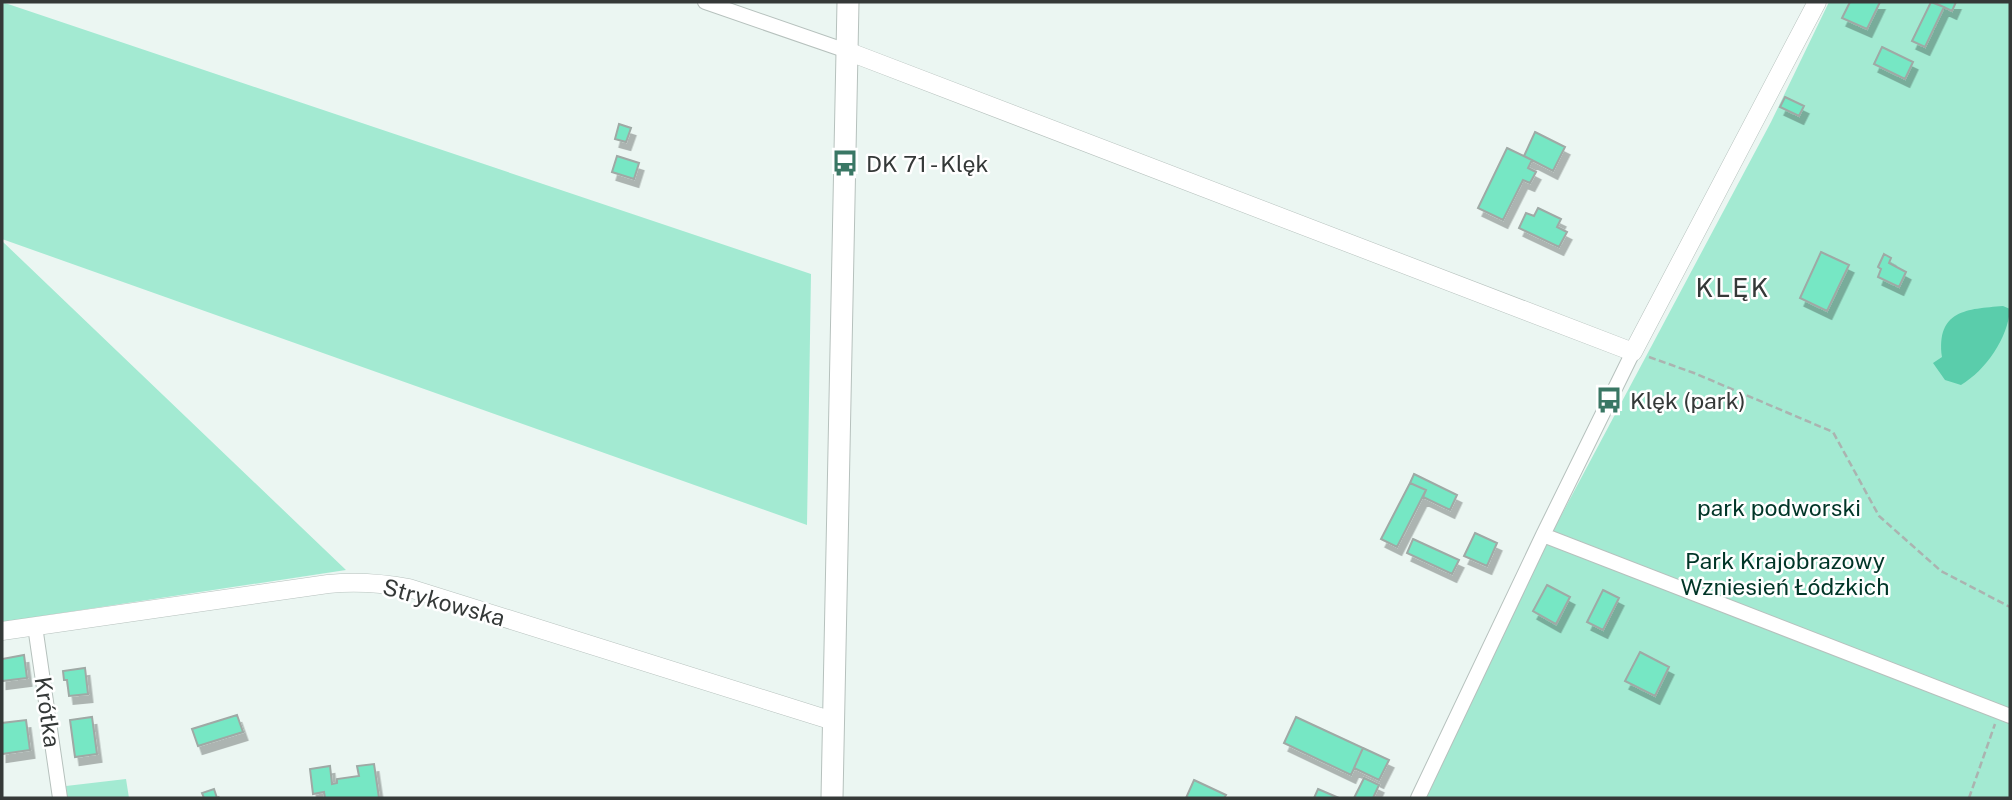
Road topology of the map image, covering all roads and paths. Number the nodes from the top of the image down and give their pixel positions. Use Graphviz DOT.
graph roads {
  1 [pos="705,2"];
  2 [pos="848,2"];
  3 [pos="1817,2"];
  4 [pos="847,51"];
  5 [pos="1633,352"];
  6 [pos="1543,535"];
  7 [pos="2010,607"];
  8 [pos="35,626"];
  9 [pos="2,631"];
  10 [pos="2005,713"];
  11 [pos="833,721"];
  12 [pos="60,798"];
  13 [pos="832,798"];
  14 [pos="1418,798"];
  15 [pos="1969,798"];
  1 -- 4 [label="street"];
  2 -- 4 [label="main road"];
  3 -- 5 [label="street"];
  4 -- 5 [label="street"];
  4 -- 11 [label="main road"];
  5 -- 6 [label="street"];
  5 -- 7 [label="path"];
  6 -- 10 [label="street"];
  6 -- 14 [label="street"];
  8 -- 9 [label="street, Strykowska"];
  8 -- 11 [label="street, Strykowska"];
  8 -- 12 [label="street, Krótka"];
  10 -- 15 [label="path"];
  11 -- 13 [label="main road"];
}
